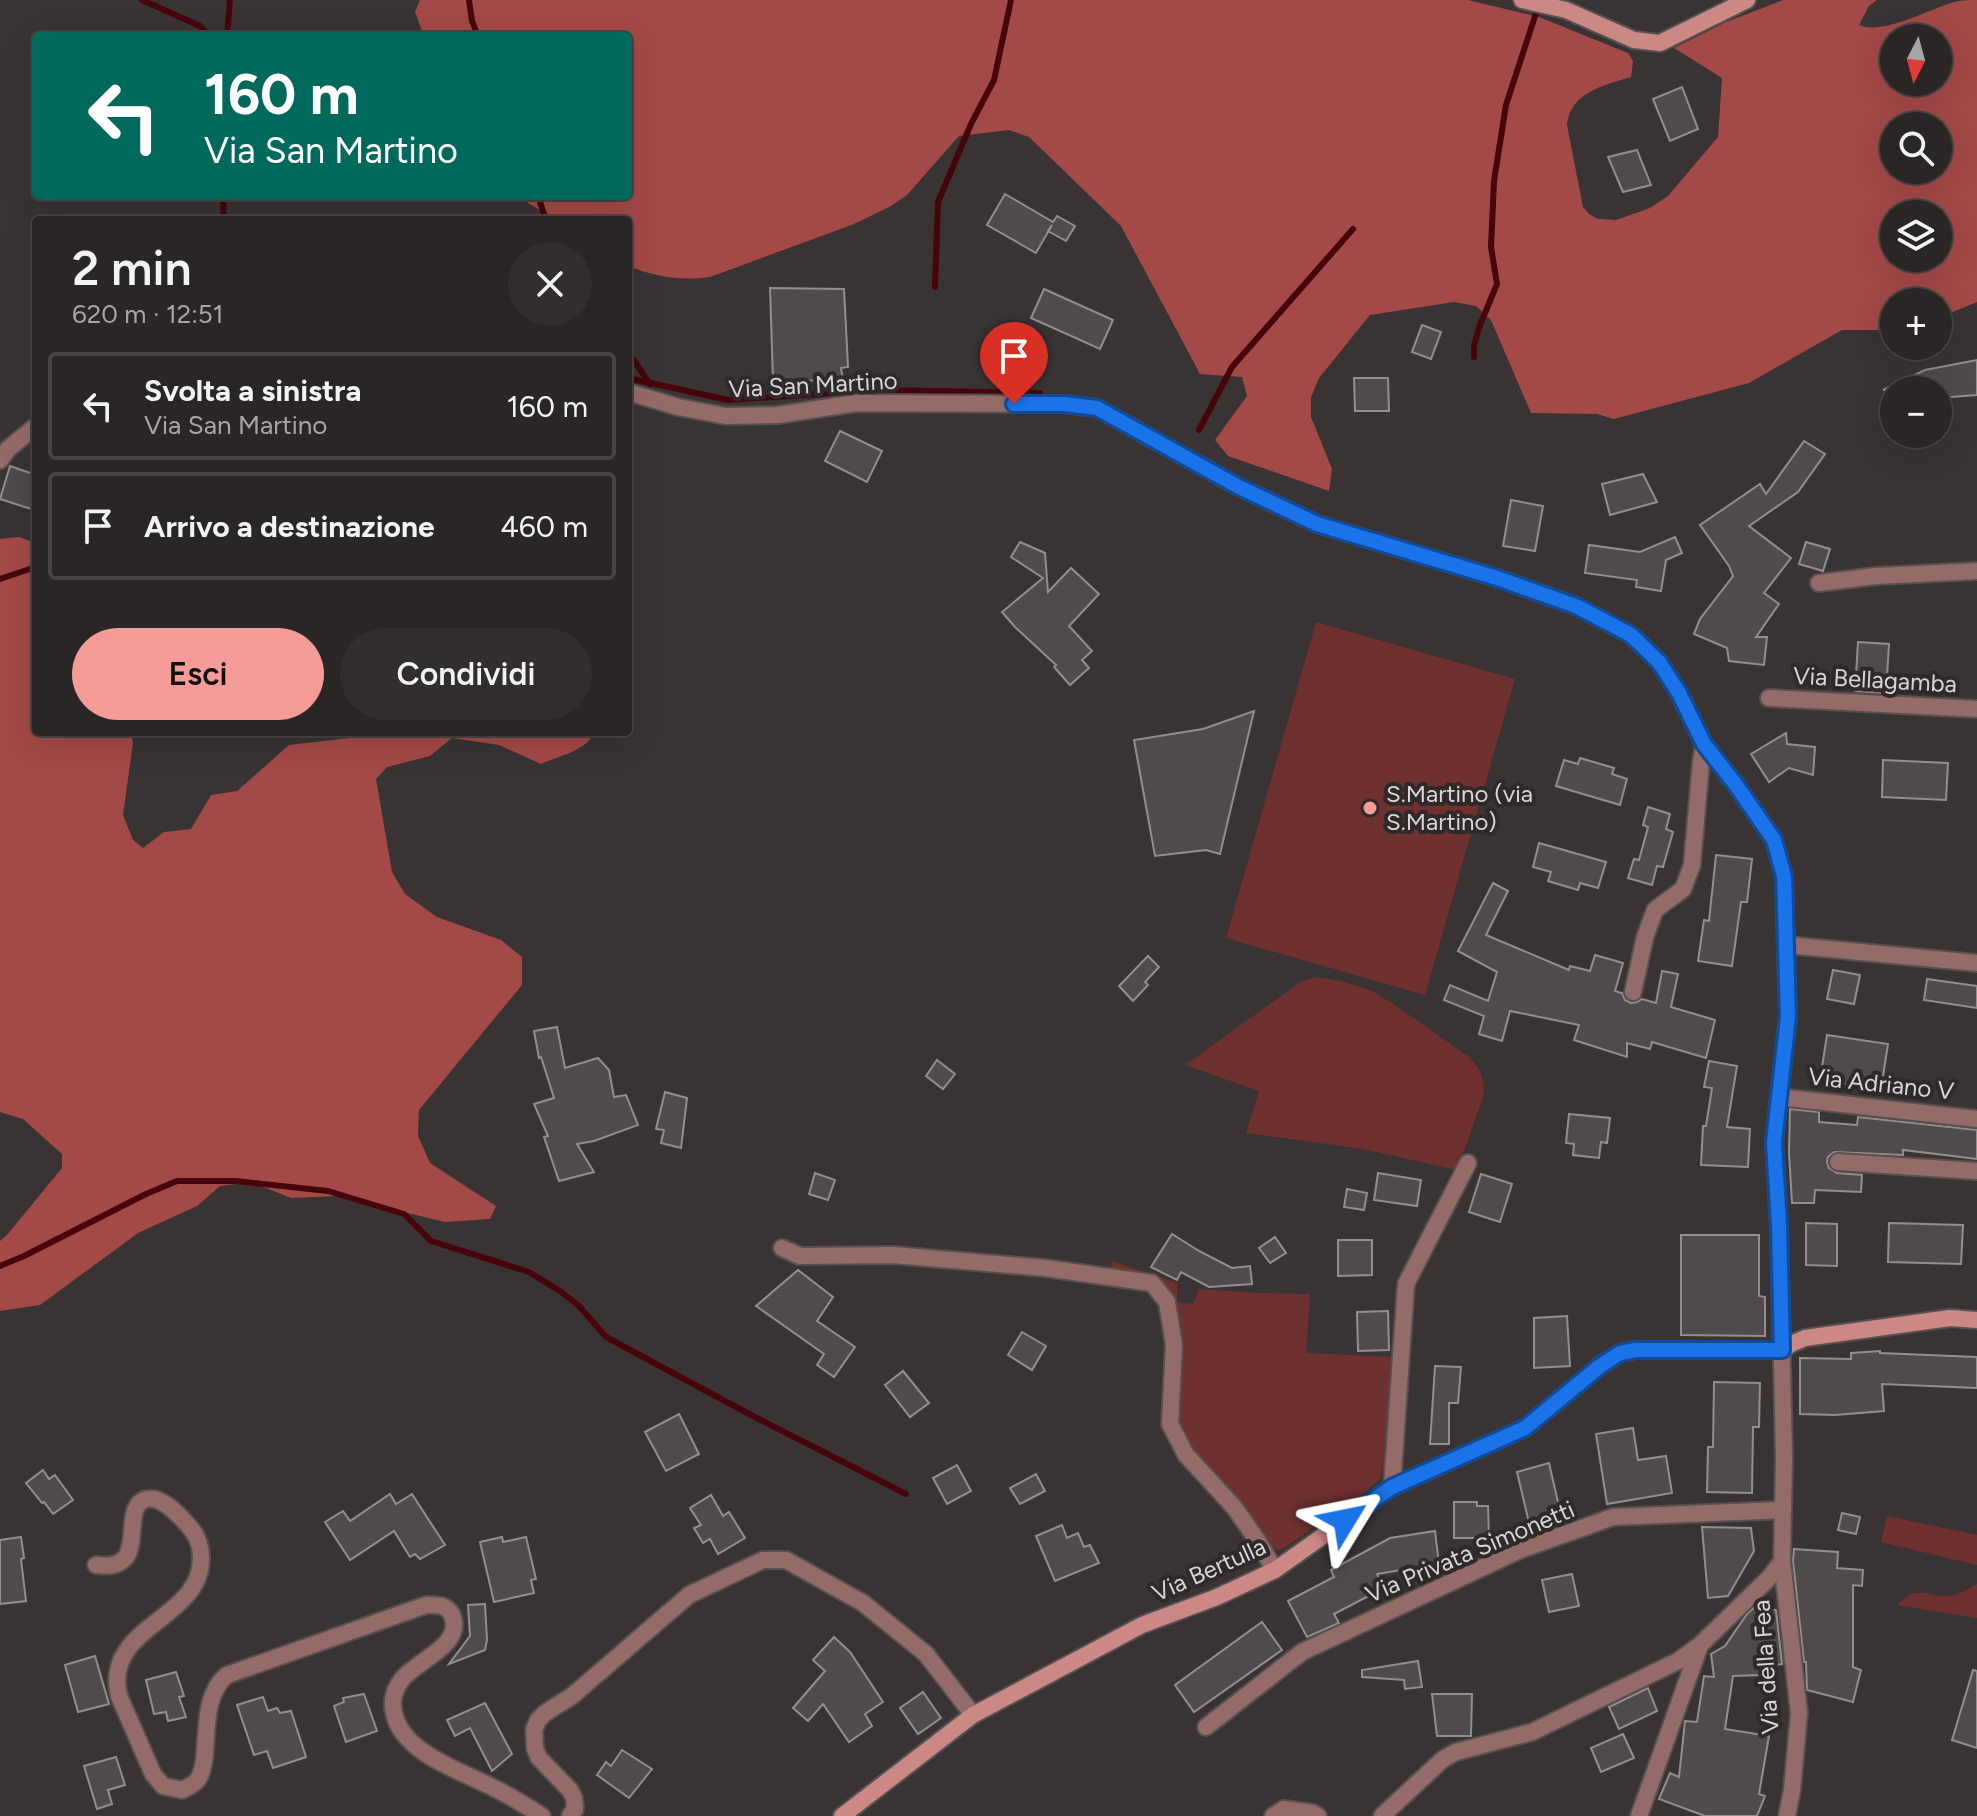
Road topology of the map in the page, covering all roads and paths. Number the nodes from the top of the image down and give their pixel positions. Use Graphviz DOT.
graph roads {
  1 [pos="1522,0"];
  2 [pos="1747,0"];
  3 [pos="632,393"];
  4 [pos="32,429"];
  5 [pos="0,460"];
  6 [pos="1977,571"];
  7 [pos="1819,583"];
  8 [pos="1769,698"];
  9 [pos="1977,709"];
  10 [pos="1704,744"];
  11 [pos="1787,945"];
  12 [pos="1977,963"];
  13 [pos="1633,992"];
  14 [pos="1779,1097"];
  15 [pos="1977,1119"];
  16 [pos="1838,1162"];
  17 [pos="1468,1163"];
  18 [pos="1977,1171"];
  19 [pos="782,1248"];
  20 [pos="1977,1320"];
  21 [pos="1782,1350"];
  22 [pos="1392,1487"];
  23 [pos="1783,1510"];
  24 [pos="1782,1561"];
  25 [pos="96,1565"];
  26 [pos="1275,1570"];
  27 [pos="1700,1645"];
  28 [pos="973,1715"];
  29 [pos="1206,1727"];
  30 [pos="542,1816"];
  31 [pos="570,1816"];
  32 [pos="842,1816"];
  33 [pos="1273,1816"];
  34 [pos="1318,1816"];
  35 [pos="1382,1816"];
  36 [pos="1639,1816"];
  37 [pos="1787,1816"];
  1 -- 2 [label="street"];
  3 -- 10 [label="street, Via San Martino"];
  4 -- 5 [label="street"];
  6 -- 7 [label="street"];
  8 -- 9 [label="street, Via Bellagamba"];
  10 -- 11 [label="street, Via San Martino"];
  10 -- 13 [label="street"];
  11 -- 12 [label="street"];
  11 -- 14 [label="street, Via San Martino"];
  14 -- 15 [label="street, Via Adriano V"];
  14 -- 21 [label="street, Via San Martino"];
  16 -- 18 [label="street"];
  17 -- 22 [label="street"];
  19 -- 26 [label="street"];
  20 -- 21 [label="street"];
  21 -- 22 [label="street, Via Bertulla"];
  21 -- 23 [label="street, Via San Martino"];
  22 -- 26 [label="street, Via Bertulla"];
  23 -- 24 [label="street, Via della Fea"];
  23 -- 29 [label="street, Via Privata Simonetti"];
  24 -- 27 [label="street"];
  24 -- 37 [label="street, Via della Fea"];
  25 -- 30 [label="street"];
  26 -- 28 [label="street, Via Bertulla"];
  27 -- 35 [label="street"];
  27 -- 36 [label="street"];
  28 -- 31 [label="street"];
  28 -- 32 [label="street, Via Bertulla"];
  33 -- 34 [label="street"];
}
